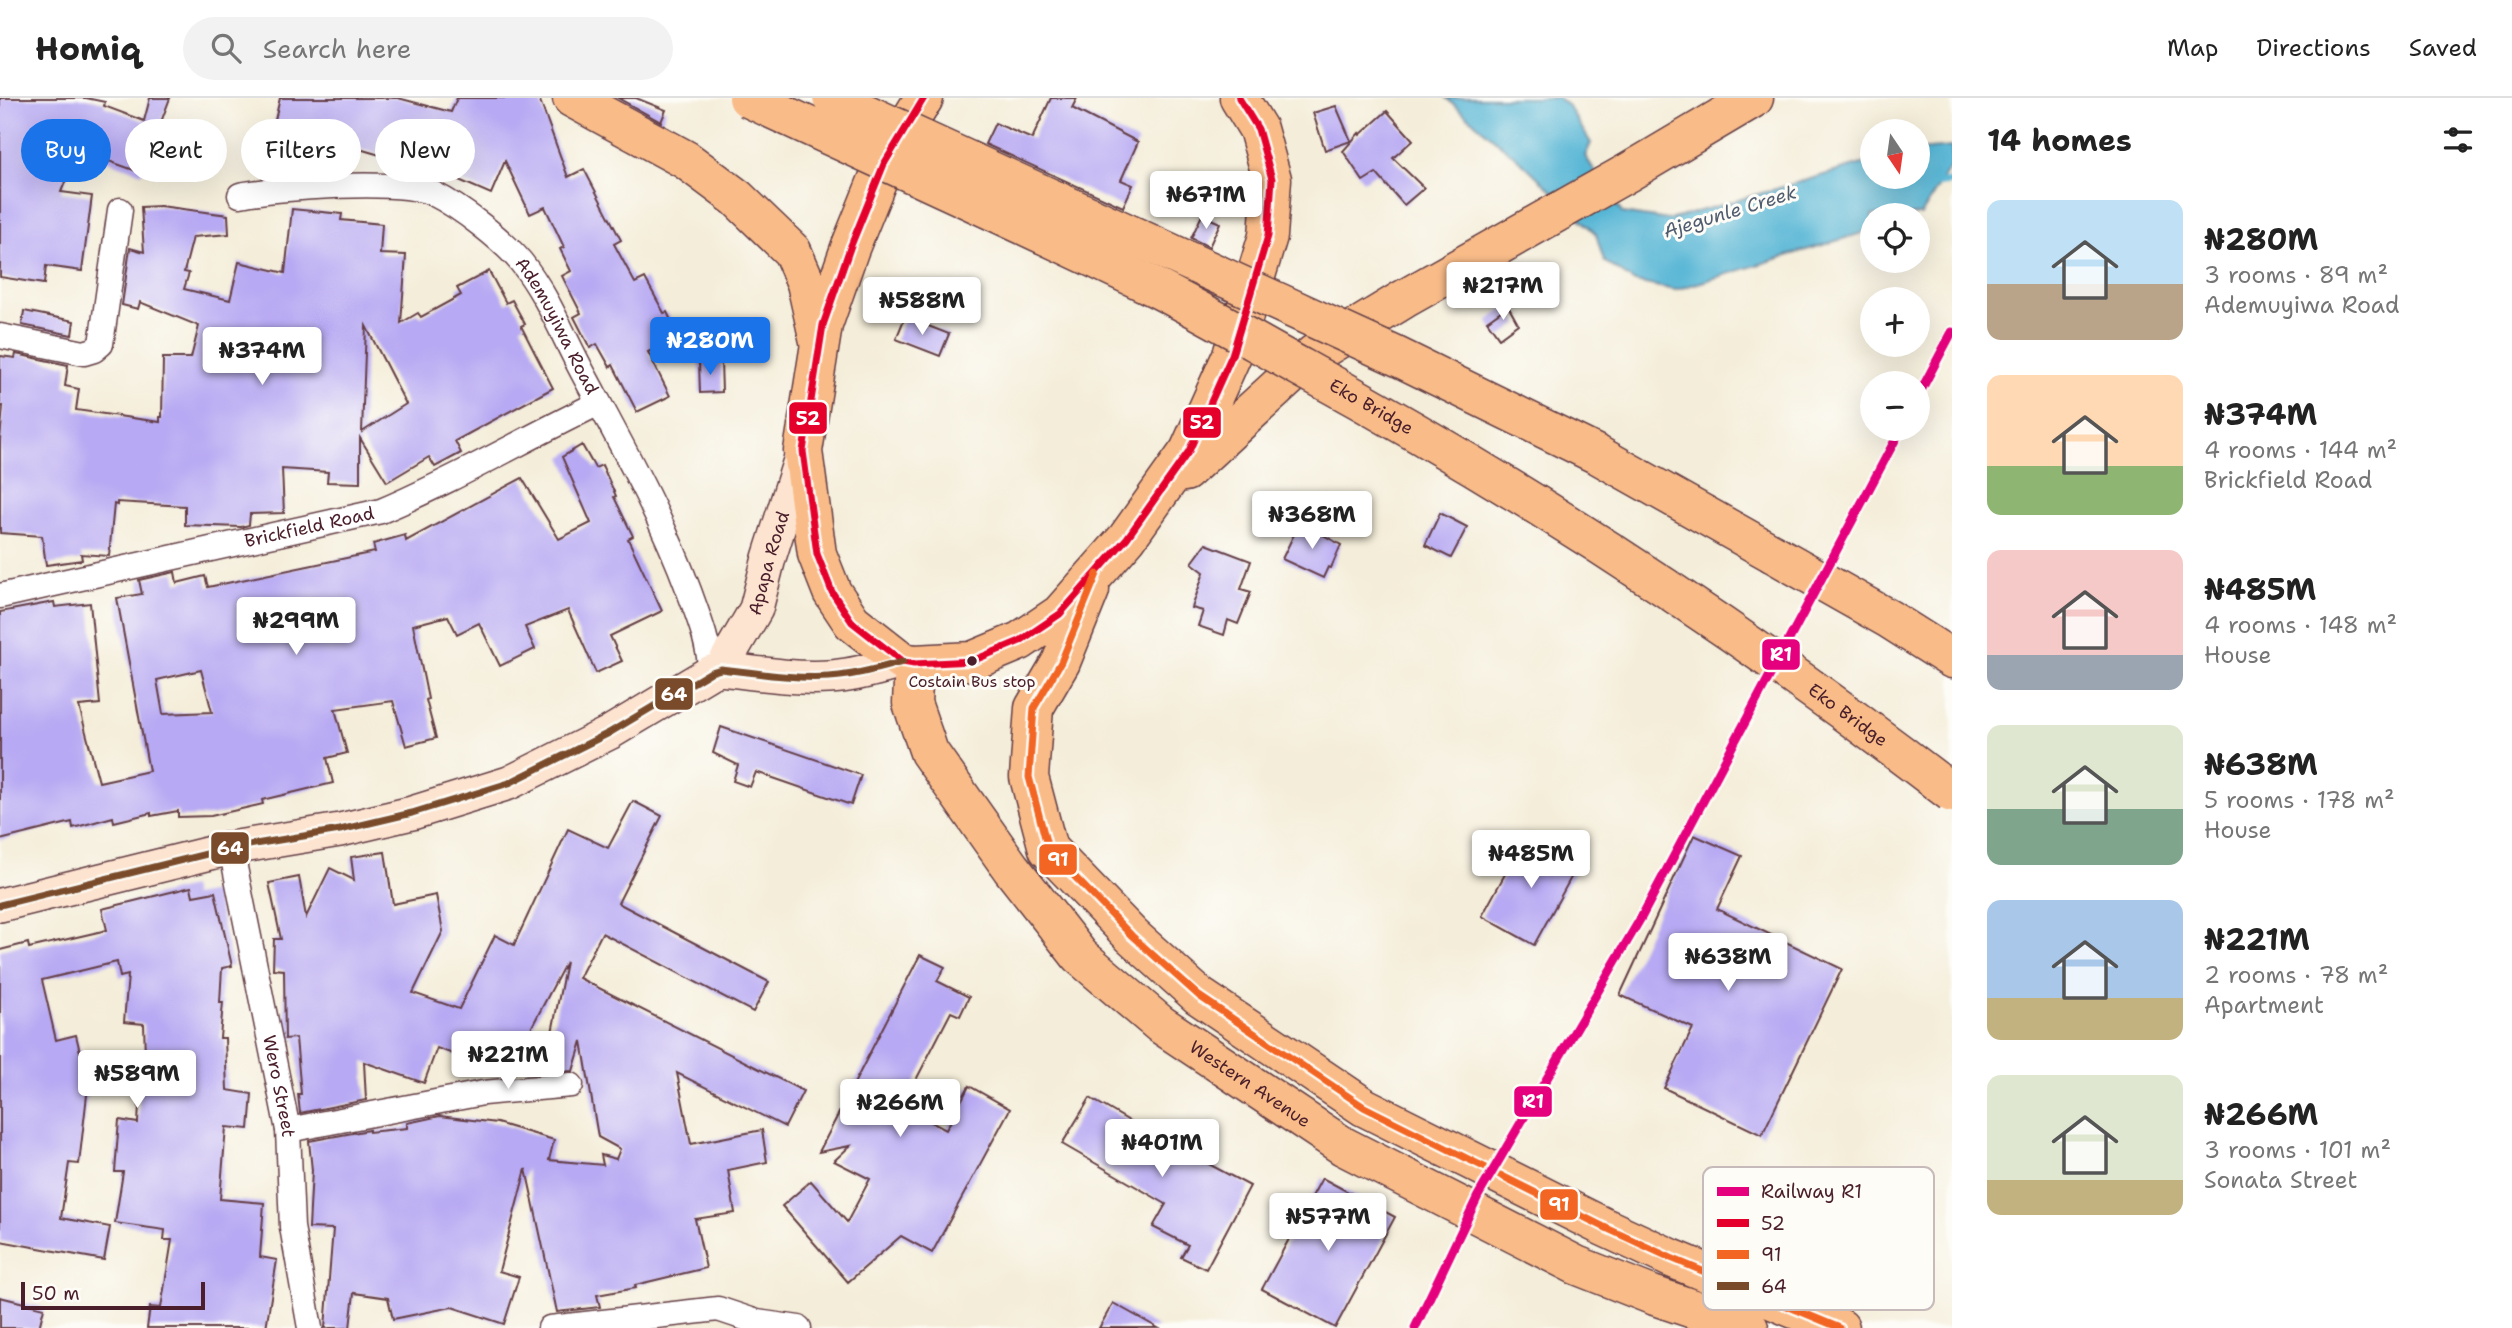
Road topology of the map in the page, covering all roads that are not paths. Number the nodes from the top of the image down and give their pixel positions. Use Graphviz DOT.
graph roads {
  1 [pos="572,98"];
  2 [pos="748,98"];
  3 [pos="832,98"];
  4 [pos="924,98"];
  5 [pos="1239,98"];
  6 [pos="1754,98"];
  7 [pos="240,195"];
  8 [pos="120,210"];
  9 [pos="0,336"];
  10 [pos="819,341"];
  11 [pos="599,403"];
  12 [pos="803,451"];
  13 [pos="1152,501"];
  14 [pos="1097,574"];
  15 [pos="0,596"];
  16 [pos="1952,659"];
  17 [pos="908,663"];
  18 [pos="716,671"];
  19 [pos="1952,793"];
  20 [pos="231,848"];
  21 [pos="0,905"];
  22 [pos="571,1085"];
  23 [pos="288,1130"];
  24 [pos="1703,1269"];
  25 [pos="1798,1310"];
  26 [pos="310,1328"];
  27 [pos="550,1328"];
  28 [pos="799,1328"];
  29 [pos="1749,1328"];
  30 [pos="1840,1328"];
  1 -- 10 [label="main road"];
  2 -- 19 [label="main road, Eko Bridge, bridge"];
  3 -- 16 [label="main road, bridge"];
  4 -- 10 [label="main road"];
  5 -- 13 [label="main road"];
  6 -- 13 [label="main road"];
  7 -- 11 [label="street, Ademuyiwa Road"];
  8 -- 9 [label="street"];
  10 -- 12 [label="main road"];
  11 -- 15 [label="street, Brickfield Road"];
  11 -- 18 [label="street, Ademuyiwa Road"];
  12 -- 17 [label="main road"];
  12 -- 18 [label="street, Apapa Road"];
  13 -- 14 [label="main road"];
  14 -- 17 [label="main road"];
  14 -- 24 [label="main road"];
  17 -- 18 [label="street"];
  17 -- 29 [label="main road, Western Avenue"];
  18 -- 20 [label="street, Apapa Road"];
  20 -- 21 [label="street, Apapa Road"];
  20 -- 23 [label="street, Wero Street"];
  22 -- 23 [label="street"];
  23 -- 26 [label="street, Wero Street"];
  25 -- 30 [label="main road"];
  27 -- 28 [label="street"];
}
